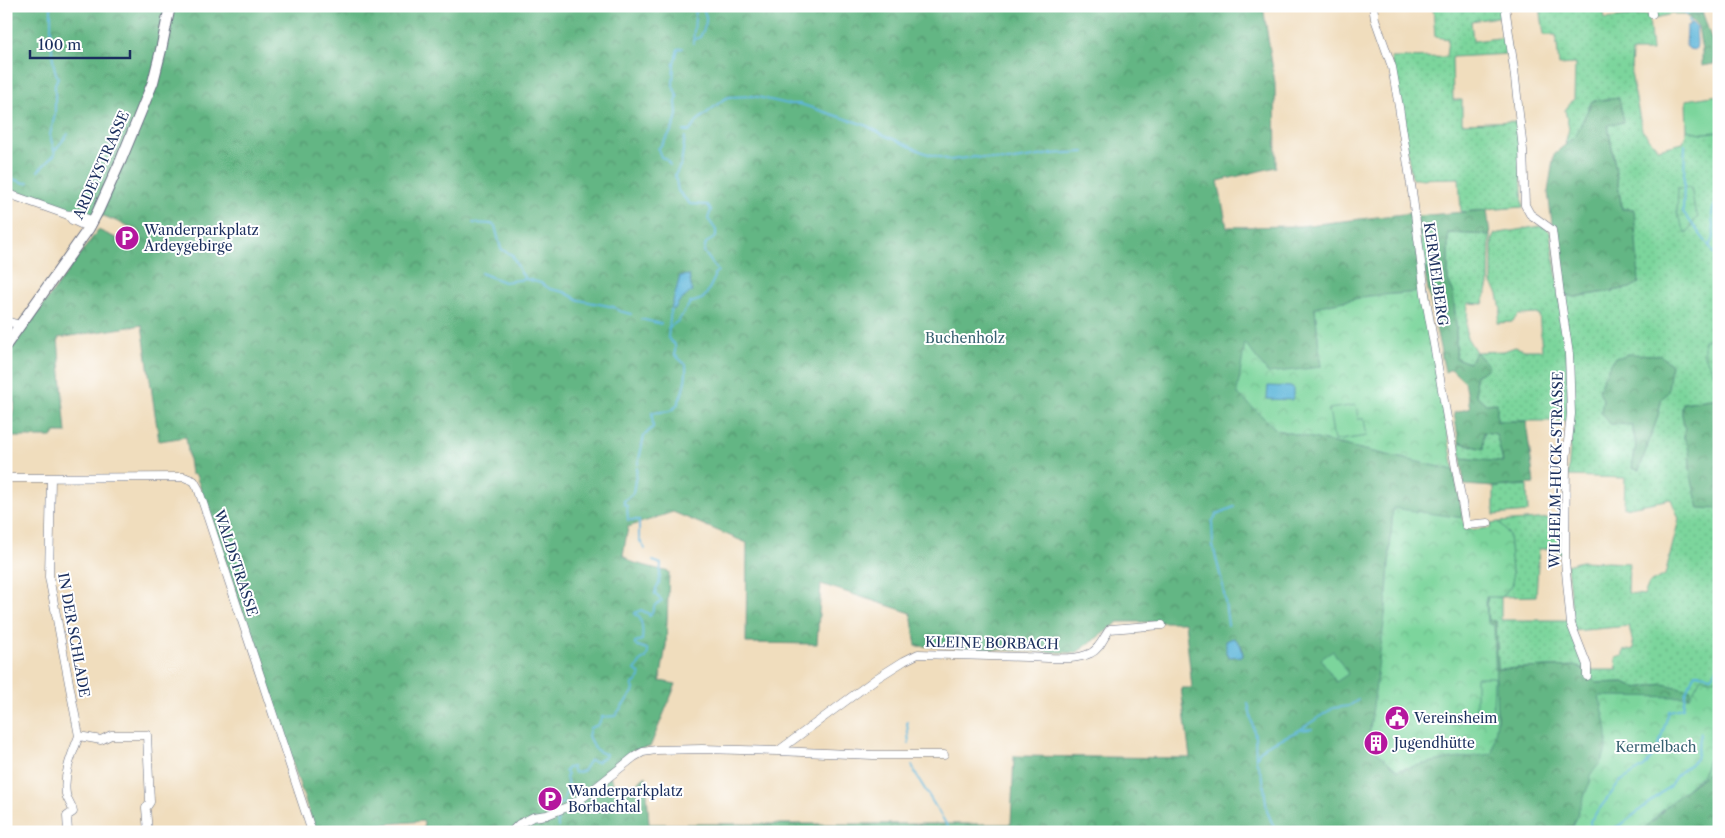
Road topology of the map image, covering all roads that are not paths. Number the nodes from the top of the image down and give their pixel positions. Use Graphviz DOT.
graph roads {
  1 [pos="170,6"];
  2 [pos="1373,6"];
  3 [pos="1505,6"];
  4 [pos="6,193"];
  5 [pos="91,224"];
  6 [pos="6,321"];
  7 [pos="20,325"];
  8 [pos="6,345"];
  9 [pos="6,478"];
  10 [pos="51,478"];
  11 [pos="1488,523"];
  12 [pos="1162,625"];
  13 [pos="1587,676"];
  14 [pos="79,736"];
  15 [pos="778,751"];
  16 [pos="944,755"];
  17 [pos="68,832"];
  18 [pos="148,832"];
  19 [pos="312,832"];
  20 [pos="512,832"];
  1 -- 5 [label="main road, ARDEYSTRASSE"];
  2 -- 11 [label="street, KERMELBERG"];
  3 -- 13 [label="street, WILHELM-HUCK-STRASSE"];
  4 -- 5 [label="street"];
  5 -- 7 [label="main road, ARDEYSTRASSE"];
  6 -- 7 [label="street"];
  7 -- 8 [label="main road, ARDEYSTRASSE"];
  9 -- 10 [label="street, WALDSTRASSE"];
  10 -- 14 [label="street, IN DER SCHLADE"];
  10 -- 19 [label="street, WALDSTRASSE"];
  12 -- 15 [label="street, KLEINE BORBACH"];
  14 -- 17 [label="street"];
  14 -- 18 [label="street"];
  15 -- 16 [label="street"];
  15 -- 20 [label="street"];
}
